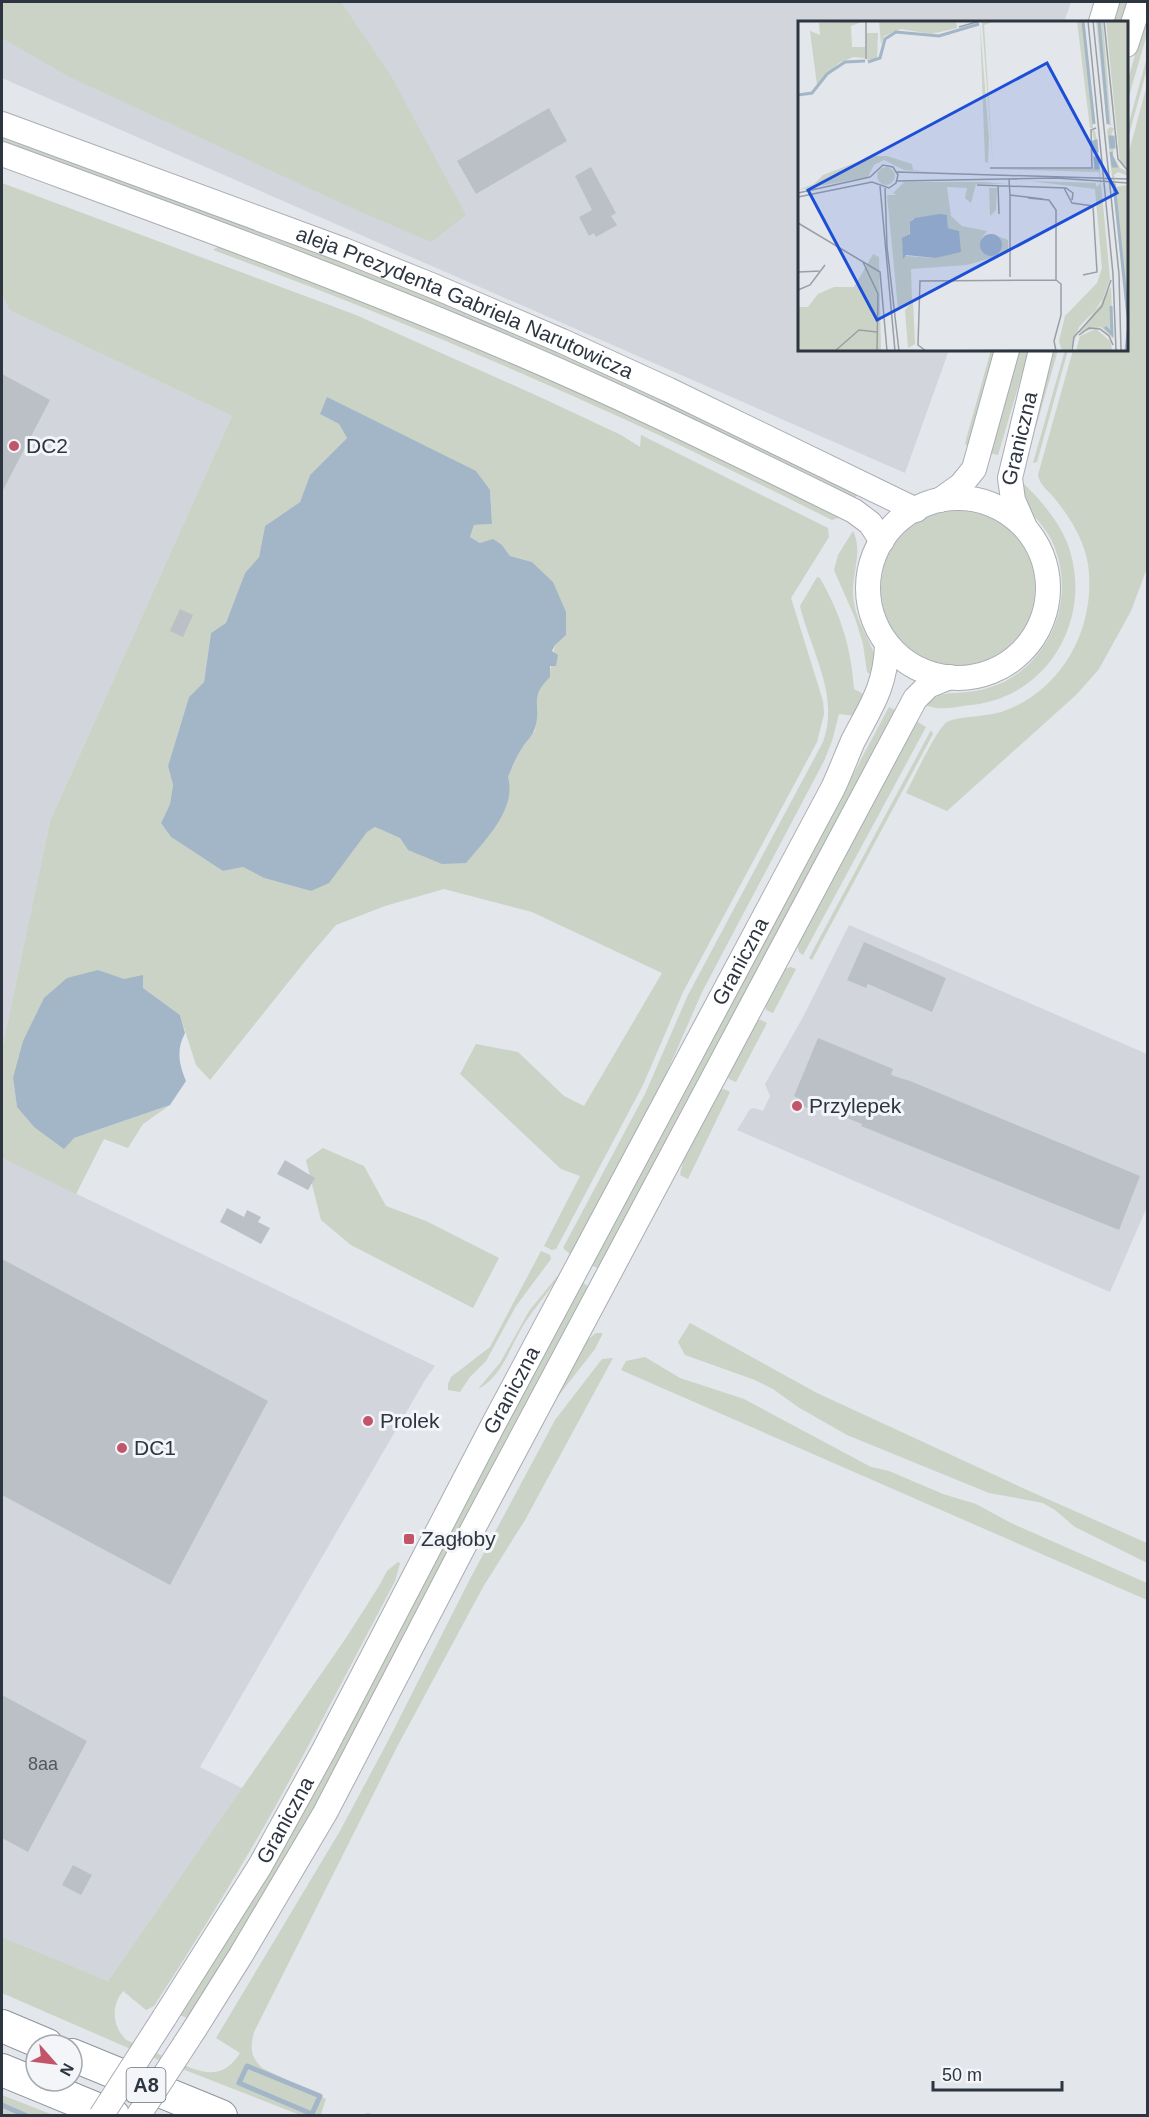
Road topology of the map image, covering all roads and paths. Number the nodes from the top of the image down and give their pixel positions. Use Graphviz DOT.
graph roads {
  1 [pos="1107,2"];
  2 [pos="1140,2"];
  3 [pos="1101,21"];
  4 [pos="1128,39"];
  5 [pos="2,124"];
  6 [pos="2,154"];
  7 [pos="1007,351"];
  8 [pos="1041,351"];
  9 [pos="940,500"];
  10 [pos="916,510"];
  11 [pos="1025,527"];
  12 [pos="882,541"];
  13 [pos="887,646"];
  14 [pos="950,677"];
  15 [pos="2,2026"];
  16 [pos="24,2035"];
  17 [pos="84,2060"];
  18 [pos="2,2070"];
  19 [pos="100,2115"];
  20 [pos="114,2115"];
  21 [pos="138,2115"];
  22 [pos="221,2115"];
  1 -- 3 [label="main road"];
  2 -- 4 [label="main road"];
  5 -- 10 [label="main road, aleja Prezydenta Gabriela Narutowicza"];
  6 -- 12 [label="main road, aleja Prezydenta Gabriela Narutowicza"];
  7 -- 9 [label="main road, Graniczna"];
  8 -- 11 [label="main road, Graniczna"];
  9 -- 10 [label="main road"];
  9 -- 11 [label="main road"];
  10 -- 12 [label="main road"];
  11 -- 14 [label="main road"];
  12 -- 13 [label="main road"];
  13 -- 14 [label="main road"];
  13 -- 19 [label="main road, Graniczna, bridge"];
  14 -- 21 [label="main road, Graniczna, bridge"];
  15 -- 16 [label="highway"];
  17 -- 22 [label="highway, A8"];
  18 -- 20 [label="highway, A8"];
}
